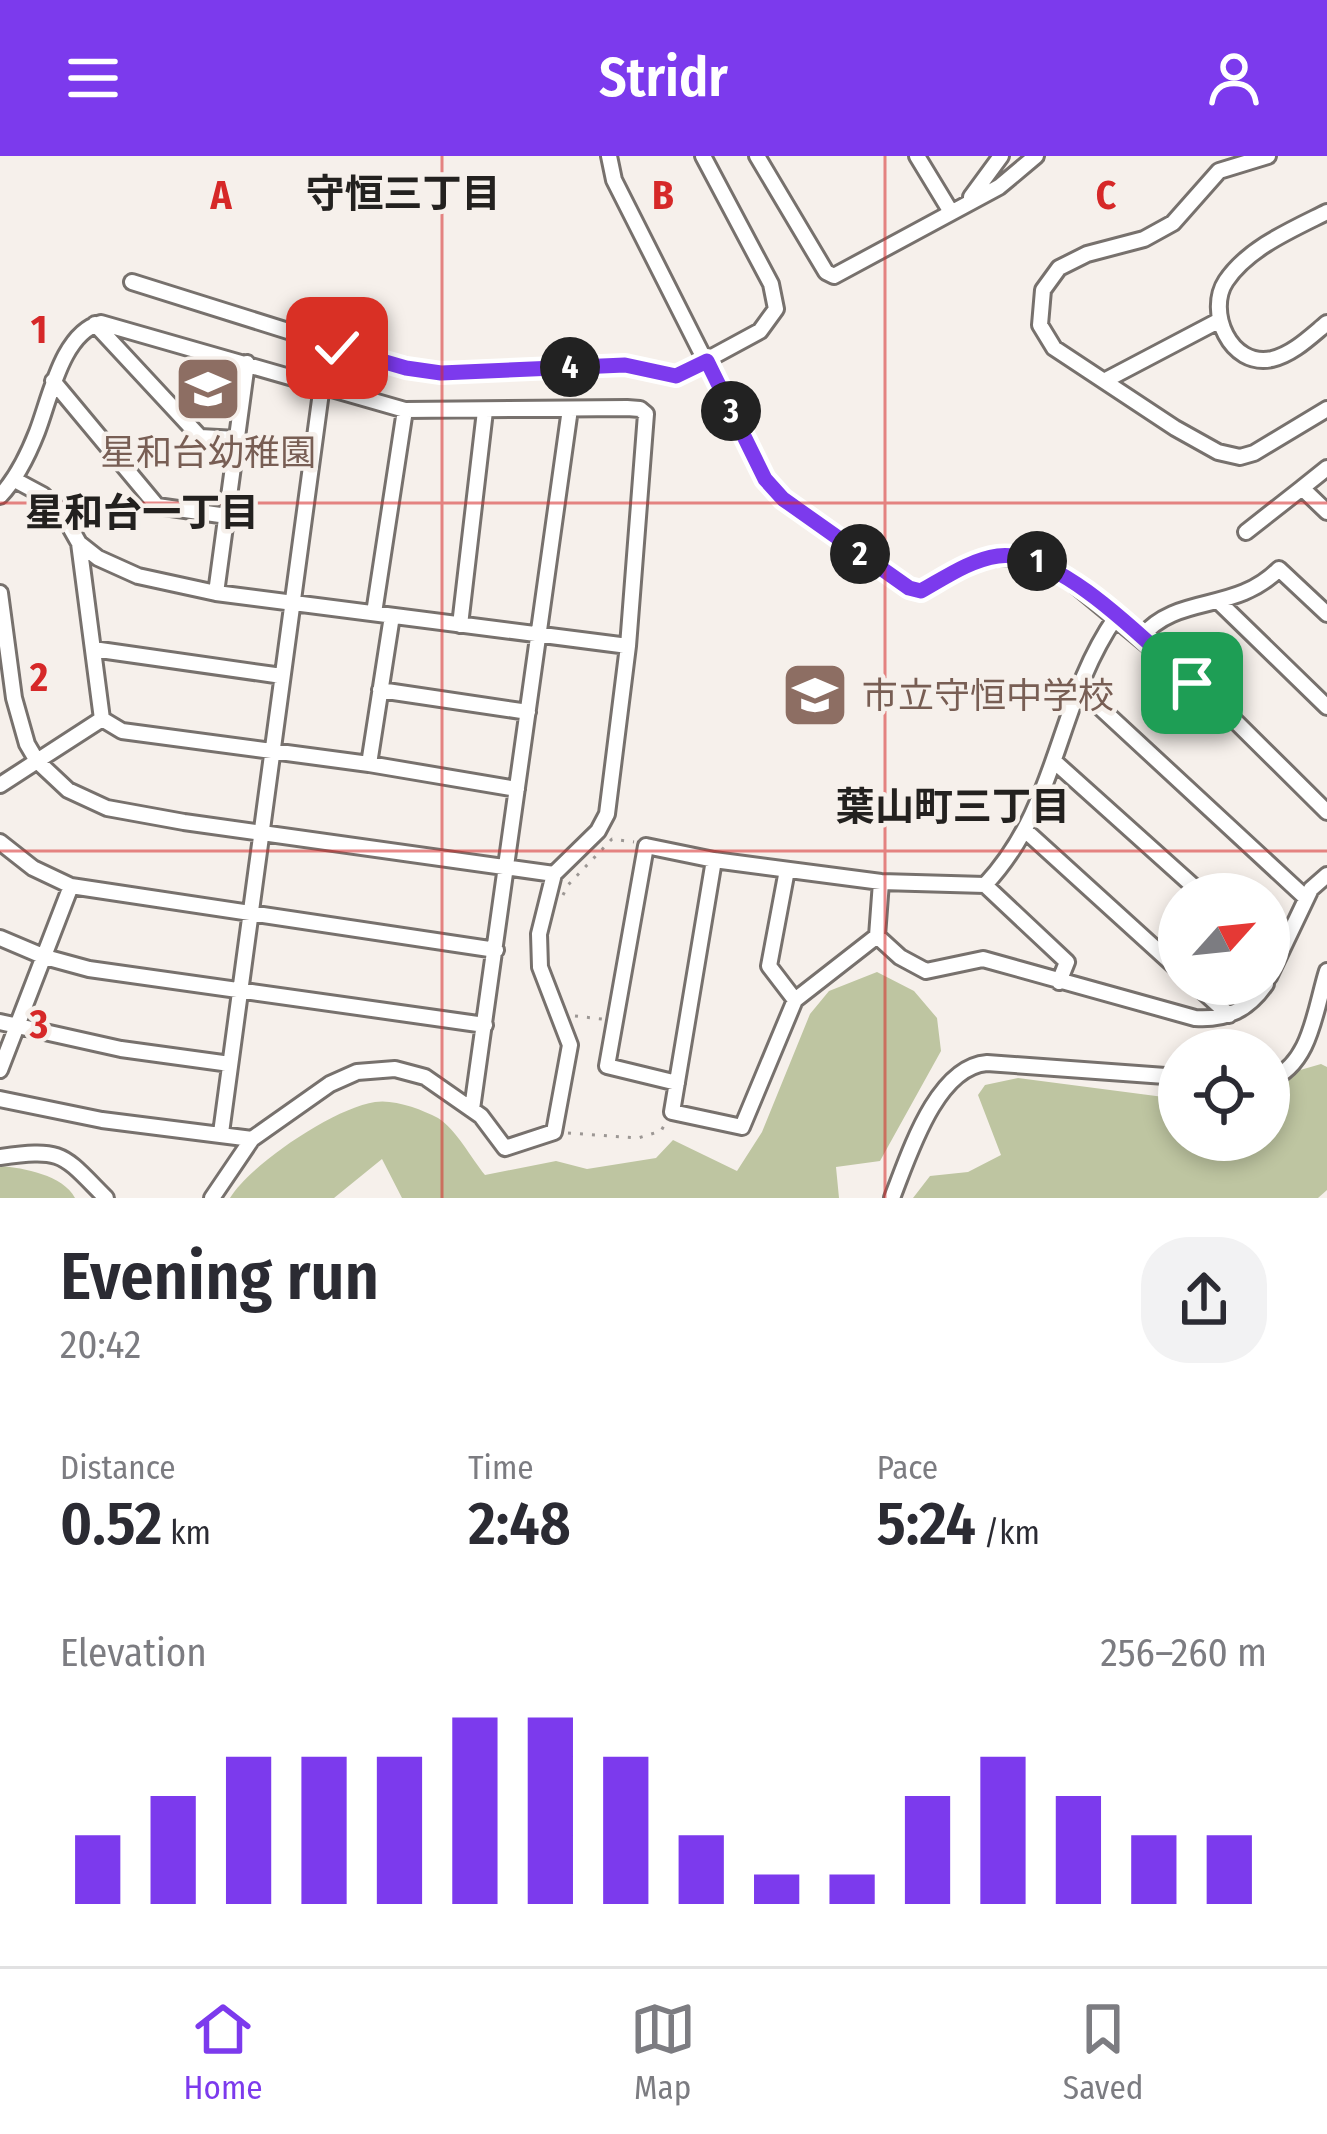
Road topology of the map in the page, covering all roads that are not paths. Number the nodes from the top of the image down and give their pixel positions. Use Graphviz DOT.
graph roads {
  1 [pos="609,156"];
  2 [pos="703,156"];
  3 [pos="780,156"];
  4 [pos="917,156"];
  5 [pos="1001,156"];
  6 [pos="1036,156"];
  7 [pos="1268,156"];
  8 [pos="761,160"];
  9 [pos="968,201"];
  10 [pos="951,212"];
  11 [pos="1327,212"];
  12 [pos="132,282"];
  13 [pos="1220,320"];
  14 [pos="1327,323"];
  15 [pos="95,324"];
  16 [pos="707,361"];
  17 [pos="247,363"];
  18 [pos="53,381"];
  19 [pos="1104,381"];
  20 [pos="322,386"];
  21 [pos="1327,409"];
  22 [pos="405,410"];
  23 [pos="569,410"];
  24 [pos="485,411"];
  25 [pos="237,440"];
  26 [pos="1327,468"];
  27 [pos="15,479"];
  28 [pos="1302,488"];
  29 [pos="0,496"];
  30 [pos="1327,512"];
  31 [pos="226,516"];
  32 [pos="1246,532"];
  33 [pos="80,543"];
  34 [pos="0,593"];
  35 [pos="216,593"];
  36 [pos="1219,602"];
  37 [pos="292,603"];
  38 [pos="374,613"];
  39 [pos="1327,614"];
  40 [pos="392,616"];
  41 [pos="1116,617"];
  42 [pos="460,625"];
  43 [pos="539,635"];
  44 [pos="1141,637"];
  45 [pos="628,646"];
  46 [pos="94,650"];
  47 [pos="282,676"];
  48 [pos="1078,687"];
  49 [pos="380,690"];
  50 [pos="1327,707"];
  51 [pos="528,712"];
  52 [pos="102,719"];
  53 [pos="272,753"];
  54 [pos="37,761"];
  55 [pos="1055,762"];
  56 [pos="369,764"];
  57 [pos="0,785"];
  58 [pos="517,788"];
  59 [pos="1327,812"];
  60 [pos="1025,831"];
  61 [pos="261,833"];
  62 [pos="0,842"];
  63 [pos="714,860"];
  64 [pos="506,866"];
  65 [pos="787,870"];
  66 [pos="1179,873"];
  67 [pos="554,874"];
  68 [pos="1327,874"];
  69 [pos="881,882"];
  70 [pos="985,885"];
  71 [pos="70,886"];
  72 [pos="1306,898"];
  73 [pos="250,915"];
  74 [pos="1290,930"];
  75 [pos="877,936"];
  76 [pos="0,938"];
  77 [pos="496,950"];
  78 [pos="1158,951"];
  79 [pos="45,957"];
  80 [pos="1327,971"];
  81 [pos="1059,982"];
  82 [pos="240,990"];
  83 [pos="1323,999"];
  84 [pos="795,1000"];
  85 [pos="1218,1005"];
  86 [pos="1246,1005"];
  87 [pos="1229,1015"];
  88 [pos="0,1022"];
  89 [pos="484,1025"];
  90 [pos="16,1028"];
  91 [pos="230,1064"];
  92 [pos="0,1070"];
  93 [pos="1290,1070"];
  94 [pos="1158,1075"];
  95 [pos="677,1083"];
  96 [pos="0,1099"];
  97 [pos="472,1109"];
  98 [pos="221,1133"];
  99 [pos="253,1139"];
  100 [pos="0,1157"];
  101 [pos="106,1198"];
  102 [pos="212,1198"];
  103 [pos="892,1198"];
  1 -- 16 [label="street"];
  2 -- 16 [label="street"];
  3 -- 8 [label="street"];
  4 -- 10 [label="street"];
  5 -- 9 [label="street"];
  6 -- 9 [label="street"];
  7 -- 19 [label="street"];
  8 -- 10 [label="street"];
  9 -- 10 [label="street"];
  11 -- 13 [label="street"];
  12 -- 16 [label="street"];
  13 -- 14 [label="street"];
  13 -- 19 [label="street"];
  15 -- 17 [label="street"];
  15 -- 18 [label="street"];
  15 -- 25 [label="street"];
  16 -- 41 [label="street"];
  17 -- 20 [label="street"];
  17 -- 25 [label="street"];
  18 -- 27 [label="street"];
  18 -- 31 [label="street"];
  19 -- 21 [label="street"];
  20 -- 22 [label="street"];
  20 -- 37 [label="street"];
  22 -- 24 [label="street"];
  22 -- 38 [label="street"];
  23 -- 24 [label="street"];
  23 -- 43 [label="street"];
  23 -- 45 [label="street"];
  24 -- 42 [label="street"];
  25 -- 31 [label="street"];
  26 -- 28 [label="street"];
  27 -- 29 [label="street"];
  27 -- 33 [label="street"];
  28 -- 30 [label="street"];
  28 -- 32 [label="street"];
  31 -- 35 [label="street"];
  33 -- 35 [label="street"];
  33 -- 46 [label="street"];
  34 -- 54 [label="street"];
  35 -- 37 [label="street"];
  36 -- 39 [label="street"];
  36 -- 44 [label="street"];
  36 -- 50 [label="street"];
  37 -- 38 [label="street"];
  37 -- 47 [label="street"];
  38 -- 40 [label="street"];
  40 -- 42 [label="street"];
  40 -- 49 [label="street"];
  41 -- 44 [label="street"];
  41 -- 48 [label="street"];
  42 -- 43 [label="street"];
  43 -- 45 [label="street"];
  43 -- 51 [label="street"];
  44 -- 59 [label="street"];
  45 -- 67 [label="street"];
  46 -- 47 [label="street"];
  46 -- 52 [label="street"];
  47 -- 53 [label="street"];
  48 -- 55 [label="street"];
  48 -- 72 [label="street"];
  49 -- 51 [label="street"];
  49 -- 56 [label="street"];
  51 -- 58 [label="street"];
  52 -- 53 [label="street"];
  52 -- 54 [label="street"];
  53 -- 56 [label="street"];
  53 -- 61 [label="street"];
  54 -- 57 [label="street"];
  54 -- 61 [label="street"];
  55 -- 60 [label="street"];
  55 -- 66 [label="street"];
  56 -- 58 [label="street"];
  58 -- 64 [label="street"];
  60 -- 70 [label="street"];
  60 -- 78 [label="street"];
  61 -- 64 [label="street"];
  61 -- 73 [label="street"];
  62 -- 71 [label="street"];
  63 -- 65 [label="street"];
  63 -- 95 [label="street"];
  63 -- 95 [label="street"];
  64 -- 67 [label="street"];
  64 -- 77 [label="street"];
  65 -- 69 [label="street"];
  65 -- 84 [label="street"];
  67 -- 97 [label="street"];
  68 -- 72 [label="street"];
  69 -- 70 [label="street"];
  69 -- 75 [label="street"];
  70 -- 81 [label="street"];
  71 -- 73 [label="street"];
  71 -- 79 [label="street"];
  72 -- 74 [label="street"];
  73 -- 77 [label="street"];
  73 -- 82 [label="street"];
  75 -- 81 [label="street"];
  75 -- 84 [label="street"];
  76 -- 79 [label="street"];
  77 -- 89 [label="street"];
  79 -- 82 [label="street"];
  79 -- 90 [label="street"];
  80 -- 83 [label="street"];
  81 -- 87 [label="street"];
  82 -- 89 [label="street"];
  82 -- 91 [label="street"];
  83 -- 93 [label="street"];
  84 -- 95 [label="street"];
  85 -- 87 [label="street"];
  86 -- 87 [label="street"];
  88 -- 90 [label="street"];
  89 -- 97 [label="street"];
  90 -- 91 [label="street"];
  90 -- 92 [label="street"];
  91 -- 98 [label="street"];
  94 -- 103 [label="street"];
  96 -- 98 [label="street"];
  97 -- 99 [label="street"];
  98 -- 99 [label="street"];
  99 -- 102 [label="street"];
  100 -- 101 [label="street"];
}
